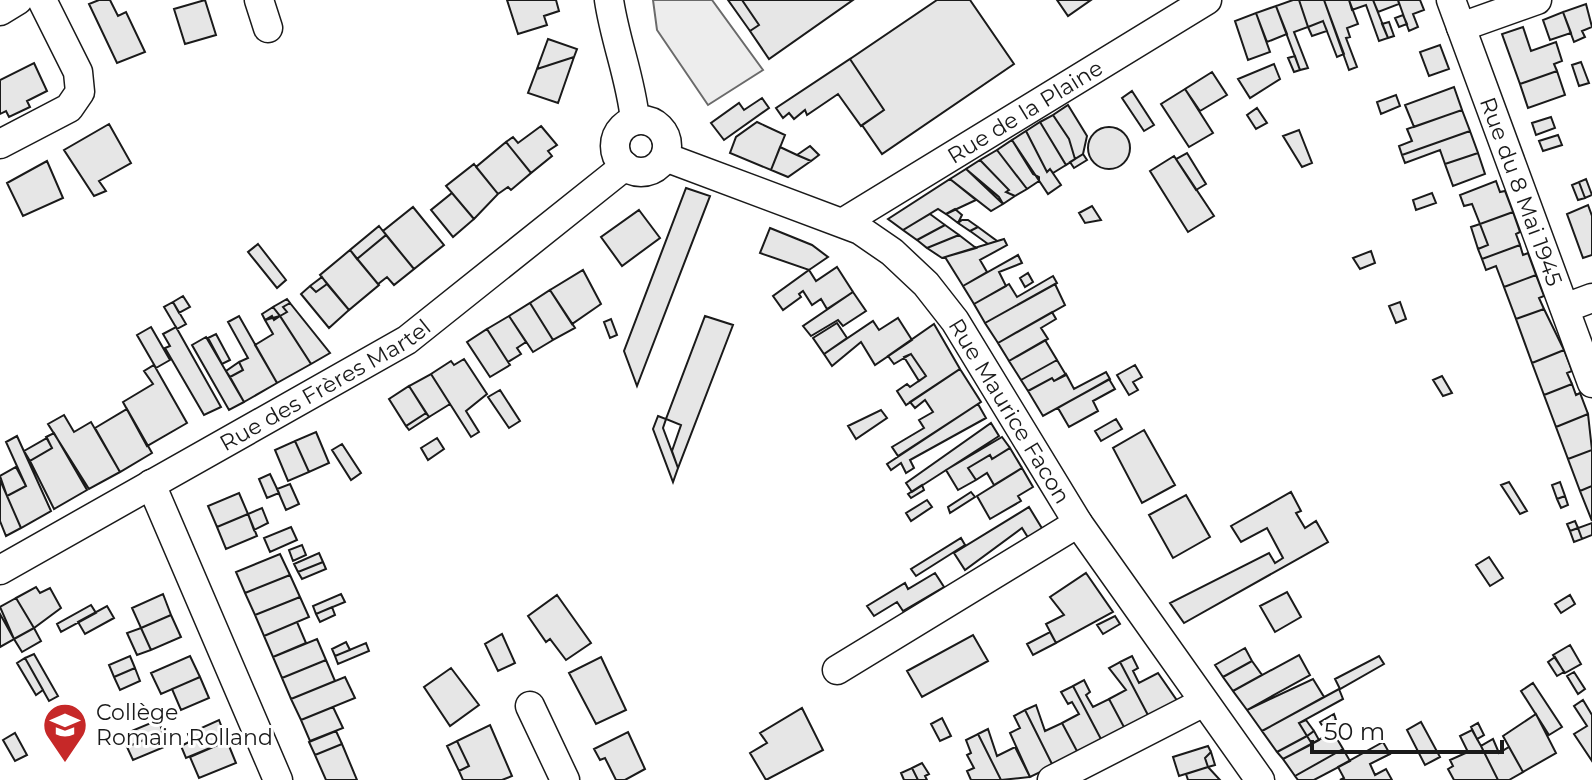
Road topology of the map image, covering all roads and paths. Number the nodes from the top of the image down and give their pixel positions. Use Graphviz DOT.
graph roads {
  1 [pos="18,0"];
  2 [pos="42,0"];
  3 [pos="259,0"];
  4 [pos="609,0"];
  5 [pos="1207,0"];
  6 [pos="1451,0"];
  7 [pos="1537,0"];
  8 [pos="0,11"];
  9 [pos="1461,27"];
  10 [pos="268,28"];
  11 [pos="635,120"];
  12 [pos="0,144"];
  13 [pos="665,157"];
  14 [pos="625,166"];
  15 [pos="844,222"];
  16 [pos="1592,298"];
  17 [pos="1565,308"];
  18 [pos="1592,383"];
  19 [pos="151,484"];
  20 [pos="1078,523"];
  21 [pos="0,570"];
  22 [pos="837,670"];
  23 [pos="1204,702"];
  24 [pos="530,706"];
  25 [pos="1091,771"];
  26 [pos="278,780"];
  27 [pos="565,780"];
  28 [pos="1052,780"];
  29 [pos="1260,780"];
  1 -- 8 [label="street"];
  2 -- 12 [label="street"];
  3 -- 10 [label="street"];
  4 -- 11 [label="street"];
  5 -- 15 [label="street, Rue de la Plaine"];
  6 -- 9 [label="street, Rue du 8 Mai 1945"];
  7 -- 9 [label="street"];
  9 -- 17 [label="street, Rue du 8 Mai 1945"];
  11 -- 13 [label="street"];
  11 -- 14 [label="street"];
  13 -- 14 [label="street"];
  13 -- 15 [label="street, Rue Maurice Facon"];
  14 -- 19 [label="street, Rue des Frères Martel"];
  15 -- 20 [label="street, Rue Maurice Facon"];
  16 -- 17 [label="street"];
  17 -- 18 [label="street, Rue du 8 Mai 1945"];
  19 -- 21 [label="street, Rue des Frères Martel"];
  19 -- 26 [label="street"];
  20 -- 22 [label="street"];
  20 -- 23 [label="street, Rue Maurice Facon"];
  23 -- 25 [label="street"];
  23 -- 29 [label="street, Rue Maurice Facon"];
  24 -- 27 [label="street"];
  25 -- 28 [label="street"];
}
